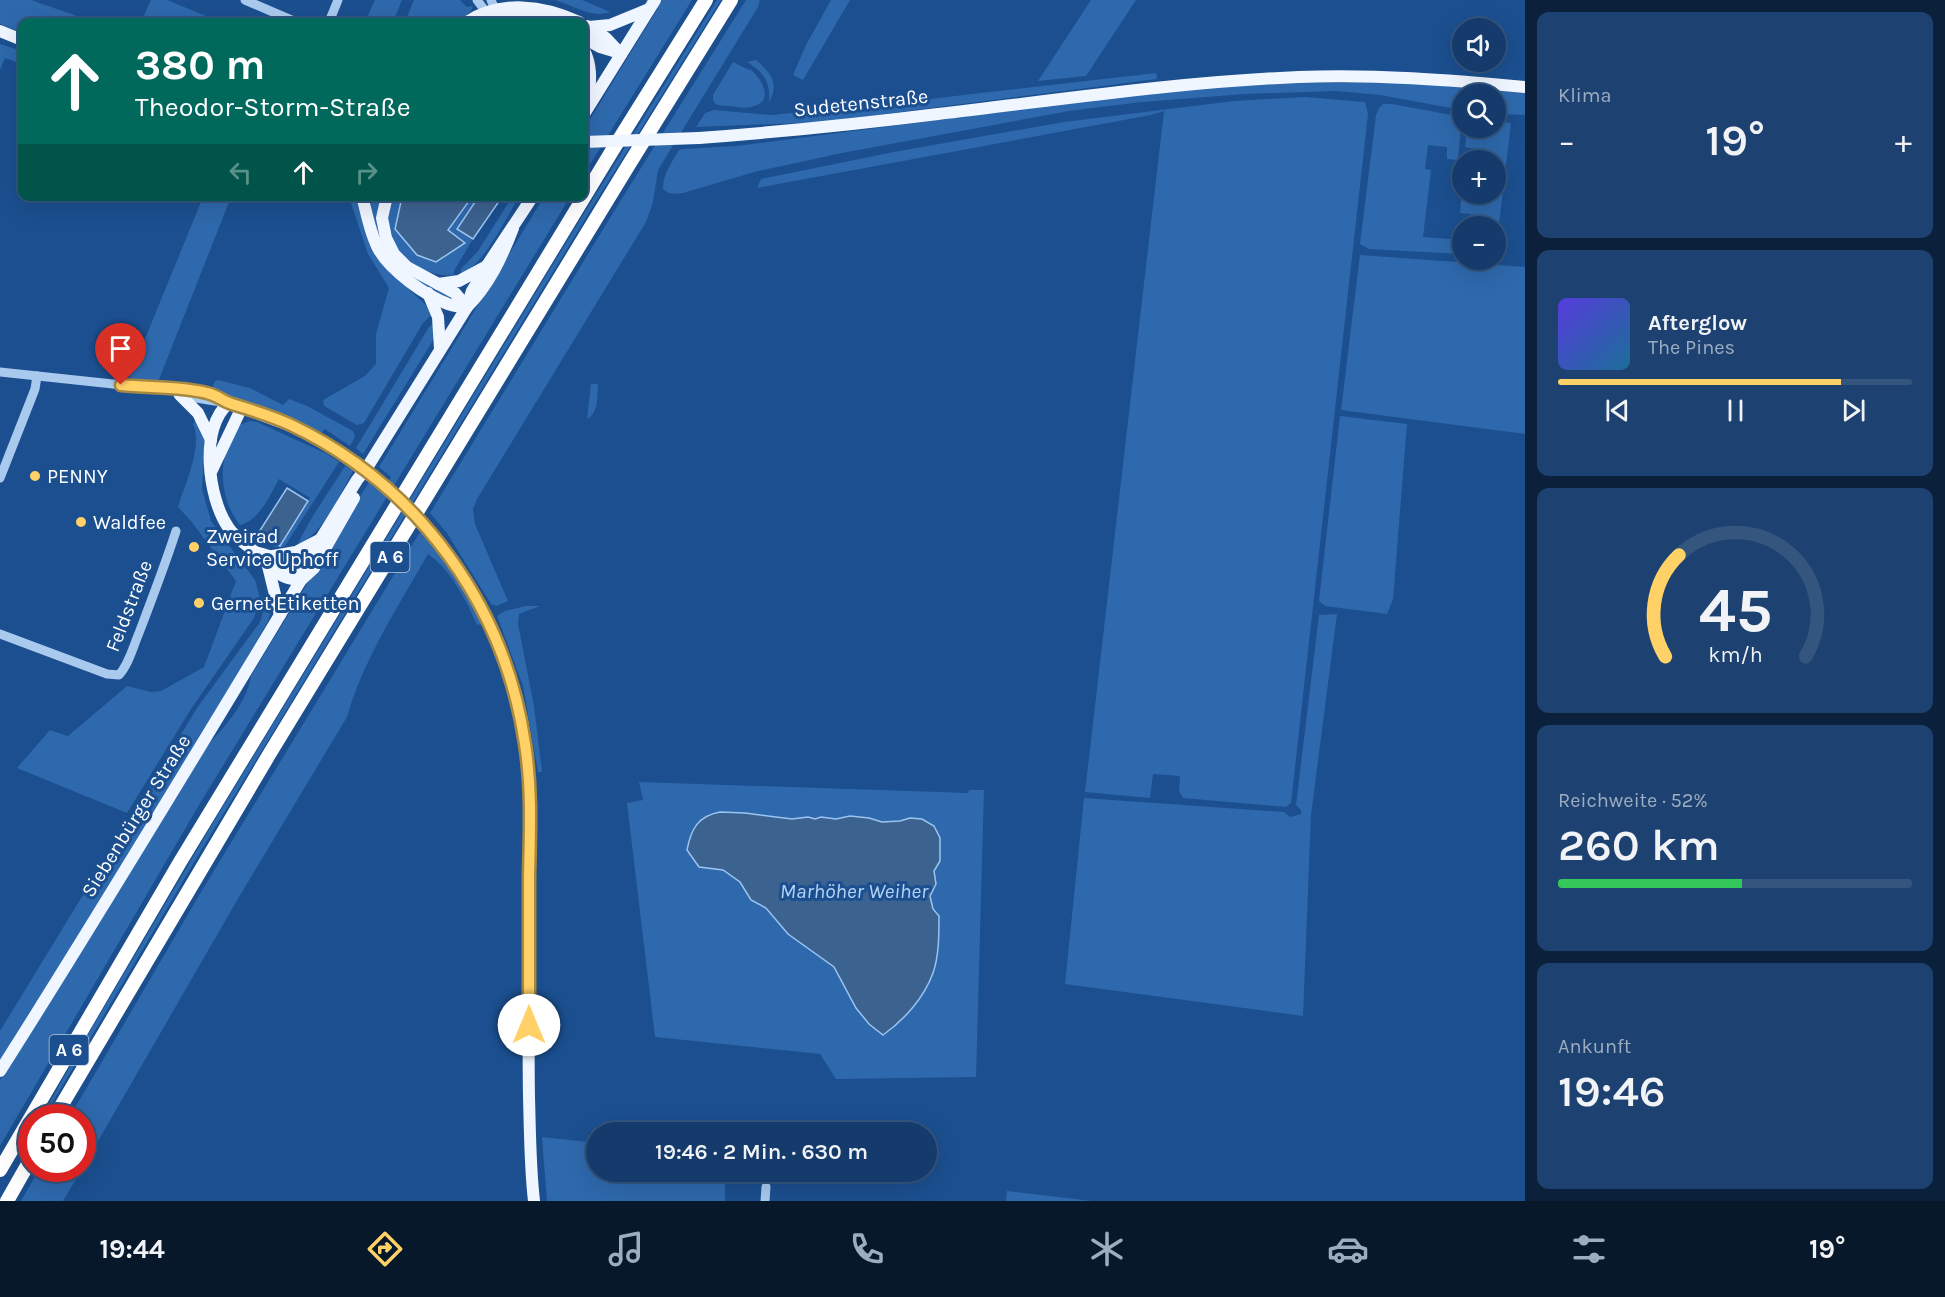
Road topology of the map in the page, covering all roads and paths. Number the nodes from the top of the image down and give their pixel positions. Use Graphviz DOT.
graph roads {
  1 [pos="245,0"];
  2 [pos="338,0"];
  3 [pos="706,0"];
  4 [pos="731,0"];
  5 [pos="486,4"];
  6 [pos="653,4"];
  7 [pos="287,18"];
  8 [pos="331,18"];
  9 [pos="471,18"];
  10 [pos="492,18"];
  11 [pos="511,18"];
  12 [pos="529,18"];
  13 [pos="568,18"];
  14 [pos="588,28"];
  15 [pos="588,30"];
  16 [pos="0,31"];
  17 [pos="18,38"];
  18 [pos="621,54"];
  19 [pos="588,58"];
  20 [pos="1525,87"];
  21 [pos="588,94"];
  22 [pos="588,106"];
  23 [pos="588,142"];
  24 [pos="588,190"];
  25 [pos="364,201"];
  26 [pos="386,201"];
  27 [pos="529,201"];
  28 [pos="582,201"];
  29 [pos="513,228"];
  30 [pos="486,267"];
  31 [pos="438,284"];
  32 [pos="428,293"];
  33 [pos="467,308"];
  34 [pos="440,349"];
  35 [pos="0,372"];
  36 [pos="37,376"];
  37 [pos="141,387"];
  38 [pos="180,395"];
  39 [pos="236,405"];
  40 [pos="211,440"];
  41 [pos="368,466"];
  42 [pos="212,471"];
  43 [pos="0,478"];
  44 [pos="176,531"];
  45 [pos="320,539"];
  46 [pos="270,561"];
  47 [pos="301,580"];
  48 [pos="280,615"];
  49 [pos="0,634"];
  50 [pos="0,1071"];
  51 [pos="62,1104"];
  52 [pos="0,1170"];
  53 [pos="18,1182"];
  54 [pos="766,1187"];
  55 [pos="7,1201"];
  56 [pos="534,1201"];
  57 [pos="765,1201"];
  1 -- 7 [label="street"];
  2 -- 8 [label="street"];
  3 -- 24 [label="highway, A 6"];
  4 -- 51 [label="highway, A 6"];
  5 -- 9 [label="main road"];
  5 -- 10 [label="street"];
  5 -- 13 [label="main road"];
  6 -- 14 [label="main road"];
  6 -- 18 [label="main road"];
  11 -- 12 [label="main road"];
  15 -- 18 [label="main road"];
  16 -- 17 [label="main road"];
  18 -- 22 [label="main road"];
  19 -- 21 [label="main road"];
  20 -- 23 [label="main road, Sudetenstraße, bridge"];
  25 -- 32 [label="main road"];
  26 -- 31 [label="main road"];
  27 -- 29 [label="main road, Siebenbürger Straße"];
  28 -- 52 [label="highway, A 6"];
  29 -- 30 [label="main road, Siebenbürger Straße"];
  29 -- 33 [label="main road, Siebenbürger Straße"];
  30 -- 31 [label="main road"];
  30 -- 33 [label="main road, Siebenbürger Straße"];
  31 -- 33 [label="main road"];
  32 -- 33 [label="main road"];
  32 -- 34 [label="main road"];
  33 -- 34 [label="main road, Siebenbürger Straße"];
  34 -- 41 [label="main road, Siebenbürger Straße"];
  35 -- 36 [label="street"];
  36 -- 37 [label="street"];
  36 -- 43 [label="street"];
  37 -- 38 [label="street"];
  37 -- 39 [label="street"];
  38 -- 39 [label="street"];
  38 -- 40 [label="main road"];
  39 -- 40 [label="main road"];
  39 -- 42 [label="main road"];
  39 -- 56 [label="main road, bridge"];
  40 -- 42 [label="main road"];
  41 -- 45 [label="main road, Siebenbürger Straße"];
  41 -- 47 [label="main road, Siebenbürger Straße"];
  42 -- 46 [label="main road"];
  44 -- 49 [label="street, Feldstraße"];
  45 -- 46 [label="main road"];
  45 -- 47 [label="main road, Siebenbürger Straße"];
  46 -- 47 [label="main road"];
  46 -- 48 [label="main road"];
  47 -- 48 [label="main road, Siebenbürger Straße"];
  48 -- 50 [label="main road, Siebenbürger Straße"];
  53 -- 55 [label="highway"];
  54 -- 57 [label="street"];
}
